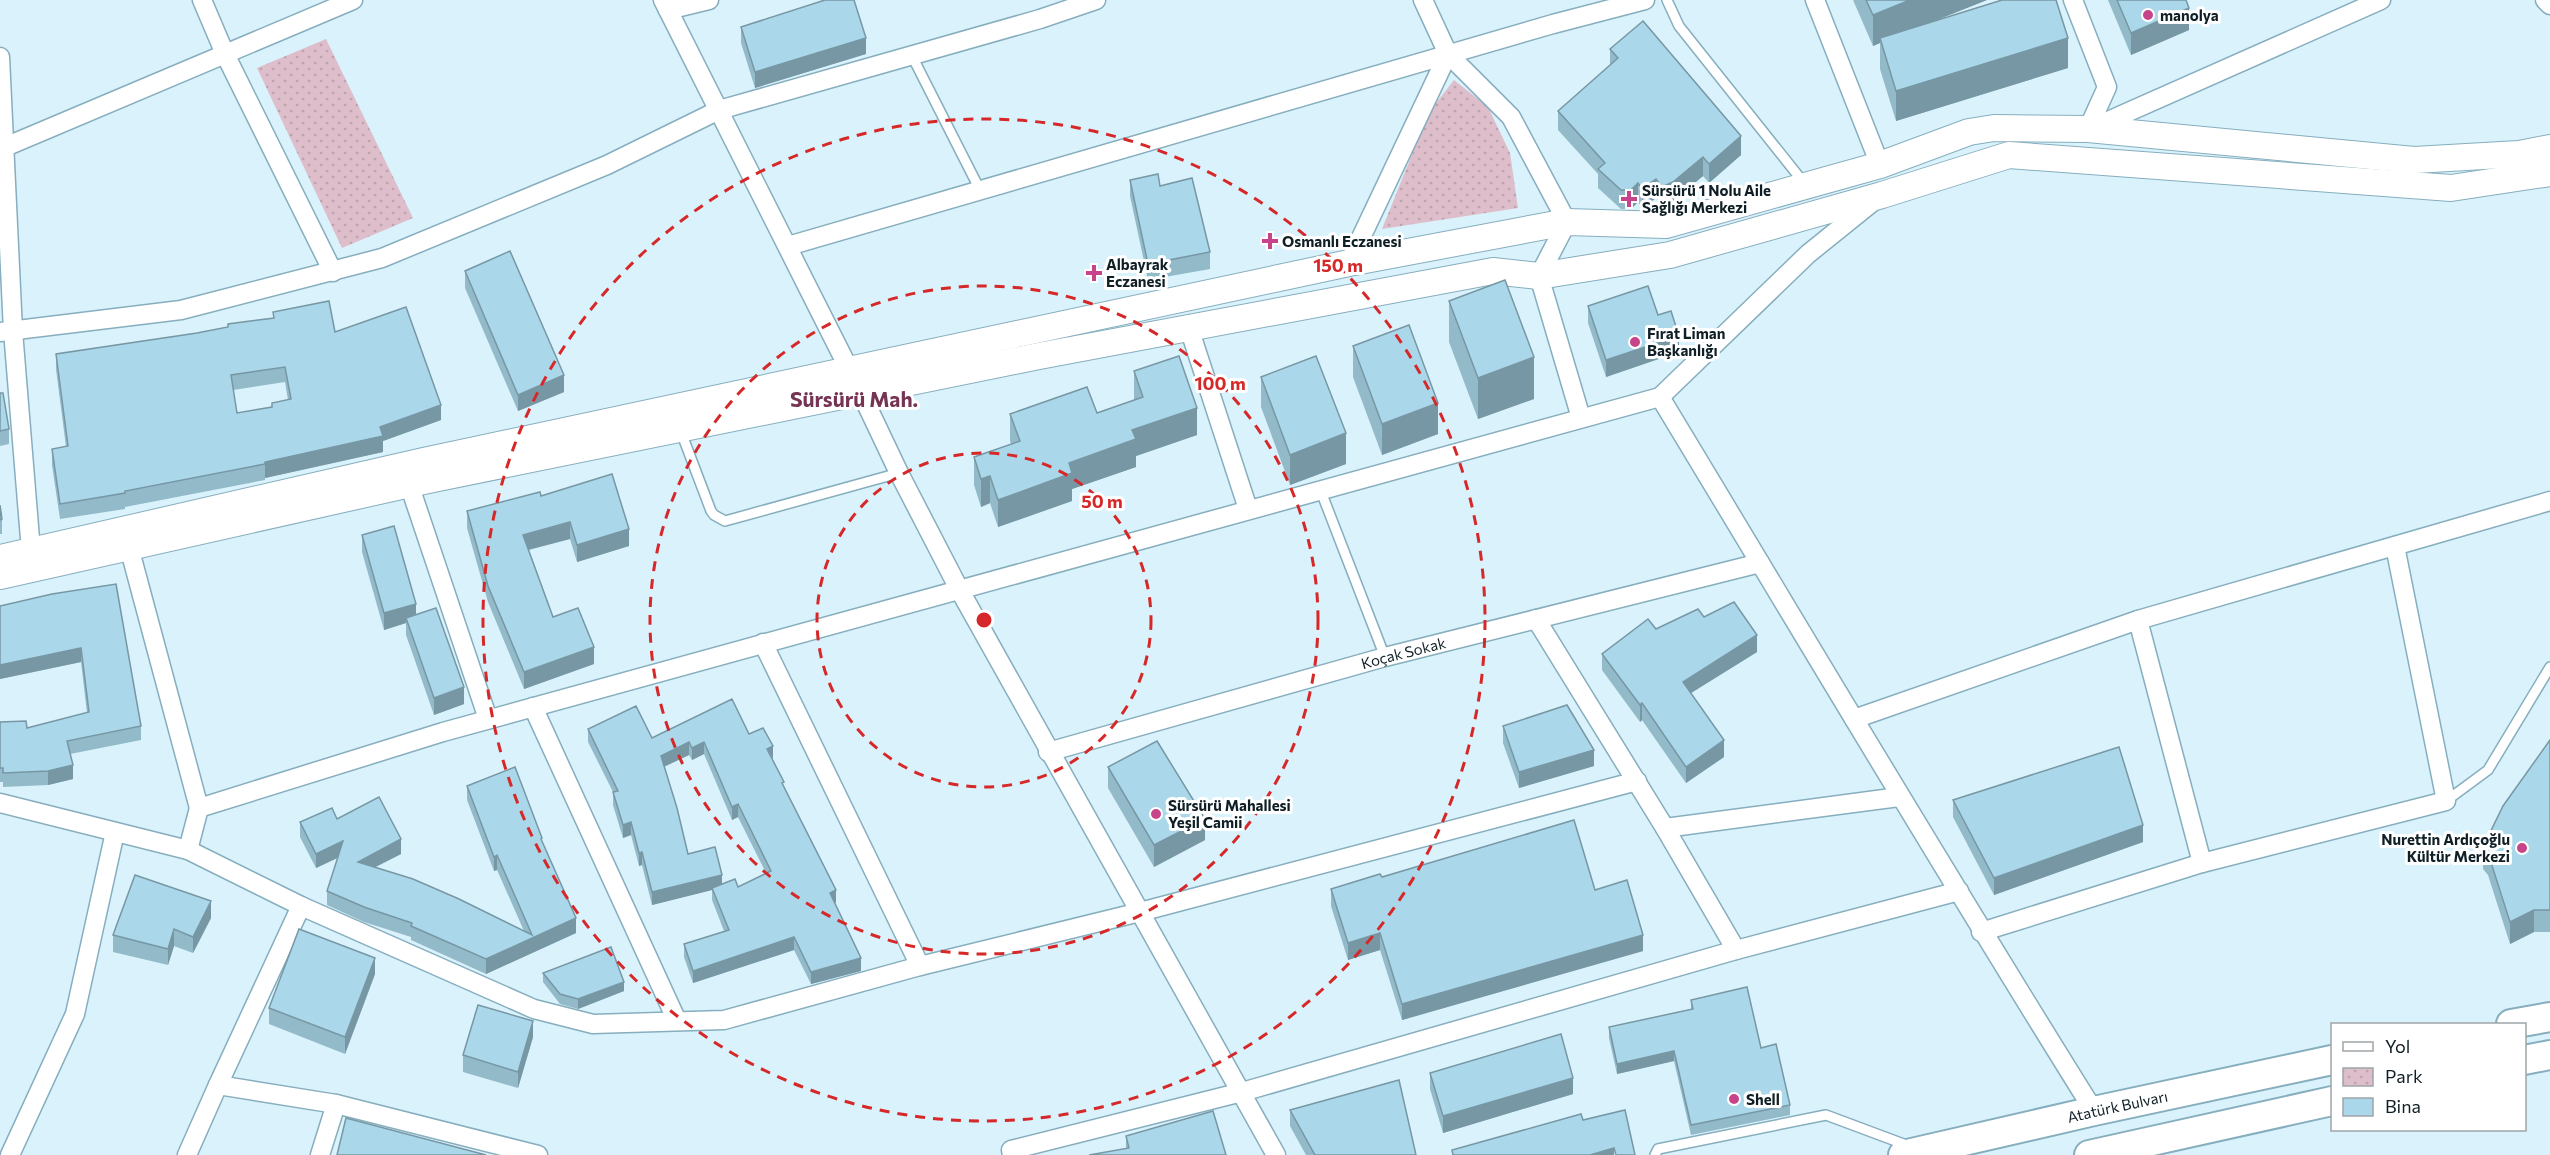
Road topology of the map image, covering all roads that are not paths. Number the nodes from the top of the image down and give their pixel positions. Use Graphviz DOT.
graph roads {
  1 [pos="202,0"];
  2 [pos="353,0"];
  3 [pos="709,0"];
  4 [pos="1096,0"];
  5 [pos="1423,0"];
  6 [pos="1645,0"];
  7 [pos="1667,0"];
  8 [pos="1815,0"];
  9 [pos="2073,0"];
  10 [pos="2381,0"];
  11 [pos="2545,0"];
  12 [pos="666,5"];
  13 [pos="2550,5"];
  14 [pos="225,54"];
  15 [pos="1449,54"];
  16 [pos="912,56"];
  17 [pos="0,57"];
  18 [pos="719,110"];
  19 [pos="2088,129"];
  20 [pos="5,147"];
  21 [pos="2550,148"];
  22 [pos="1880,165"];
  23 [pos="2550,173"];
  24 [pos="1806,185"];
  25 [pos="980,190"];
  26 [pos="1882,195"];
  27 [pos="1567,222"];
  28 [pos="788,246"];
  29 [pos="1349,263"];
  30 [pos="333,272"];
  31 [pos="1539,276"];
  32 [pos="1189,328"];
  33 [pos="7,331"];
  34 [pos="855,382"];
  35 [pos="1660,397"];
  36 [pos="1581,418"];
  37 [pos="680,429"];
  38 [pos="899,473"];
  39 [pos="409,484"];
  40 [pos="1320,489"];
  41 [pos="2550,501"];
  42 [pos="1248,509"];
  43 [pos="2395,546"];
  44 [pos="129,547"];
  45 [pos="31,551"];
  46 [pos="0,558"];
  47 [pos="1760,563"];
  48 [pos="0,576"];
  49 [pos="959,589"];
  50 [pos="1536,619"];
  51 [pos="2138,620"];
  52 [pos="763,643"];
  53 [pos="1386,657"];
  54 [pos="2550,667"];
  55 [pos="533,707"];
  56 [pos="488,719"];
  57 [pos="1854,719"];
  58 [pos="1048,752"];
  59 [pos="1637,781"];
  60 [pos="1899,797"];
  61 [pos="2446,801"];
  62 [pos="0,803"];
  63 [pos="198,808"];
  64 [pos="1665,828"];
  65 [pos="115,832"];
  66 [pos="188,850"];
  67 [pos="2202,863"];
  68 [pos="1959,891"];
  69 [pos="301,906"];
  70 [pos="1140,912"];
  71 [pos="1982,932"];
  72 [pos="1736,950"];
  73 [pos="920,966"];
  74 [pos="2550,1017"];
  75 [pos="677,1021"];
  76 [pos="2517,1023"];
  77 [pos="2550,1055"];
  78 [pos="2331,1060"];
  79 [pos="2526,1060"];
  80 [pos="218,1085"];
  81 [pos="1242,1092"];
  82 [pos="2331,1101"];
  83 [pos="336,1104"];
  84 [pos="2094,1111"];
  85 [pos="2156,1148"];
  86 [pos="1913,1153"];
  87 [pos="10,1155"];
  88 [pos="187,1155"];
  89 [pos="320,1155"];
  90 [pos="538,1155"];
  91 [pos="1012,1155"];
  92 [pos="1276,1155"];
  93 [pos="1655,1155"];
  94 [pos="2090,1155"];
  1 -- 14 [label="street"];
  2 -- 14 [label="street"];
  3 -- 12 [label="street"];
  4 -- 16 [label="street"];
  5 -- 15 [label="street"];
  6 -- 15 [label="street"];
  7 -- 24 [label="lane"];
  8 -- 22 [label="street"];
  9 -- 19 [label="street"];
  10 -- 19 [label="street"];
  11 -- 13 [label="street"];
  12 -- 18 [label="street"];
  14 -- 20 [label="street"];
  14 -- 30 [label="street"];
  15 -- 25 [label="street"];
  15 -- 27 [label="street"];
  15 -- 29 [label="street"];
  16 -- 18 [label="street"];
  16 -- 25 [label="lane"];
  17 -- 20 [label="street"];
  18 -- 28 [label="street"];
  18 -- 30 [label="street"];
  19 -- 21 [label="main road"];
  19 -- 22 [label="main road"];
  20 -- 33 [label="street"];
  22 -- 24 [label="main road"];
  23 -- 26 [label="main road"];
  24 -- 27 [label="main road"];
  25 -- 28 [label="street"];
  26 -- 31 [label="main road"];
  26 -- 35 [label="street"];
  27 -- 29 [label="main road"];
  27 -- 31 [label="street"];
  28 -- 34 [label="street"];
  29 -- 34 [label="main road"];
  30 -- 33 [label="street"];
  31 -- 32 [label="main road"];
  31 -- 36 [label="street"];
  32 -- 34 [label="main road"];
  32 -- 42 [label="street"];
  33 -- 45 [label="street"];
  34 -- 37 [label="main road"];
  34 -- 38 [label="street"];
  34 -- 45 [label="main road"];
  35 -- 36 [label="street"];
  35 -- 47 [label="street"];
  36 -- 40 [label="street"];
  37 -- 38 [label="lane"];
  37 -- 39 [label="main road"];
  38 -- 49 [label="street"];
  39 -- 44 [label="main road"];
  39 -- 56 [label="street"];
  40 -- 42 [label="street"];
  40 -- 53 [label="lane"];
  41 -- 43 [label="street"];
  42 -- 49 [label="street"];
  43 -- 51 [label="street"];
  43 -- 61 [label="street"];
  44 -- 48 [label="main road"];
  44 -- 63 [label="street"];
  45 -- 46 [label="main road"];
  47 -- 50 [label="street, Koçak Sokak"];
  47 -- 57 [label="street"];
  49 -- 52 [label="street"];
  49 -- 58 [label="street"];
  50 -- 53 [label="street, Koçak Sokak"];
  50 -- 59 [label="street"];
  51 -- 57 [label="street"];
  51 -- 67 [label="street"];
  52 -- 55 [label="street"];
  52 -- 73 [label="street"];
  53 -- 58 [label="street, Koçak Sokak"];
  54 -- 61 [label="lane"];
  55 -- 56 [label="street"];
  55 -- 75 [label="street"];
  56 -- 63 [label="street"];
  57 -- 60 [label="street"];
  58 -- 70 [label="street"];
  59 -- 64 [label="street"];
  59 -- 70 [label="street"];
  60 -- 64 [label="street"];
  60 -- 68 [label="street"];
  61 -- 67 [label="street"];
  62 -- 65 [label="street"];
  63 -- 66 [label="street"];
  64 -- 72 [label="street"];
  65 -- 66 [label="street"];
  65 -- 87 [label="street"];
  66 -- 69 [label="street"];
  67 -- 71 [label="street"];
  68 -- 71 [label="street"];
  68 -- 72 [label="street"];
  69 -- 75 [label="street"];
  69 -- 80 [label="street"];
  70 -- 73 [label="street"];
  70 -- 81 [label="street"];
  71 -- 84 [label="street"];
  72 -- 81 [label="street"];
  73 -- 75 [label="street"];
  74 -- 76 [label="main road"];
  77 -- 79 [label="main road"];
  78 -- 84 [label="main road, Atatürk Bulvarı"];
  80 -- 83 [label="street"];
  80 -- 88 [label="street"];
  81 -- 91 [label="street"];
  81 -- 92 [label="street"];
  82 -- 85 [label="main road"];
  83 -- 89 [label="street"];
  83 -- 90 [label="street"];
  84 -- 86 [label="main road, Atatürk Bulvarı"];
  85 -- 94 [label="main road"];
  86 -- 93 [label="lane"];
}
